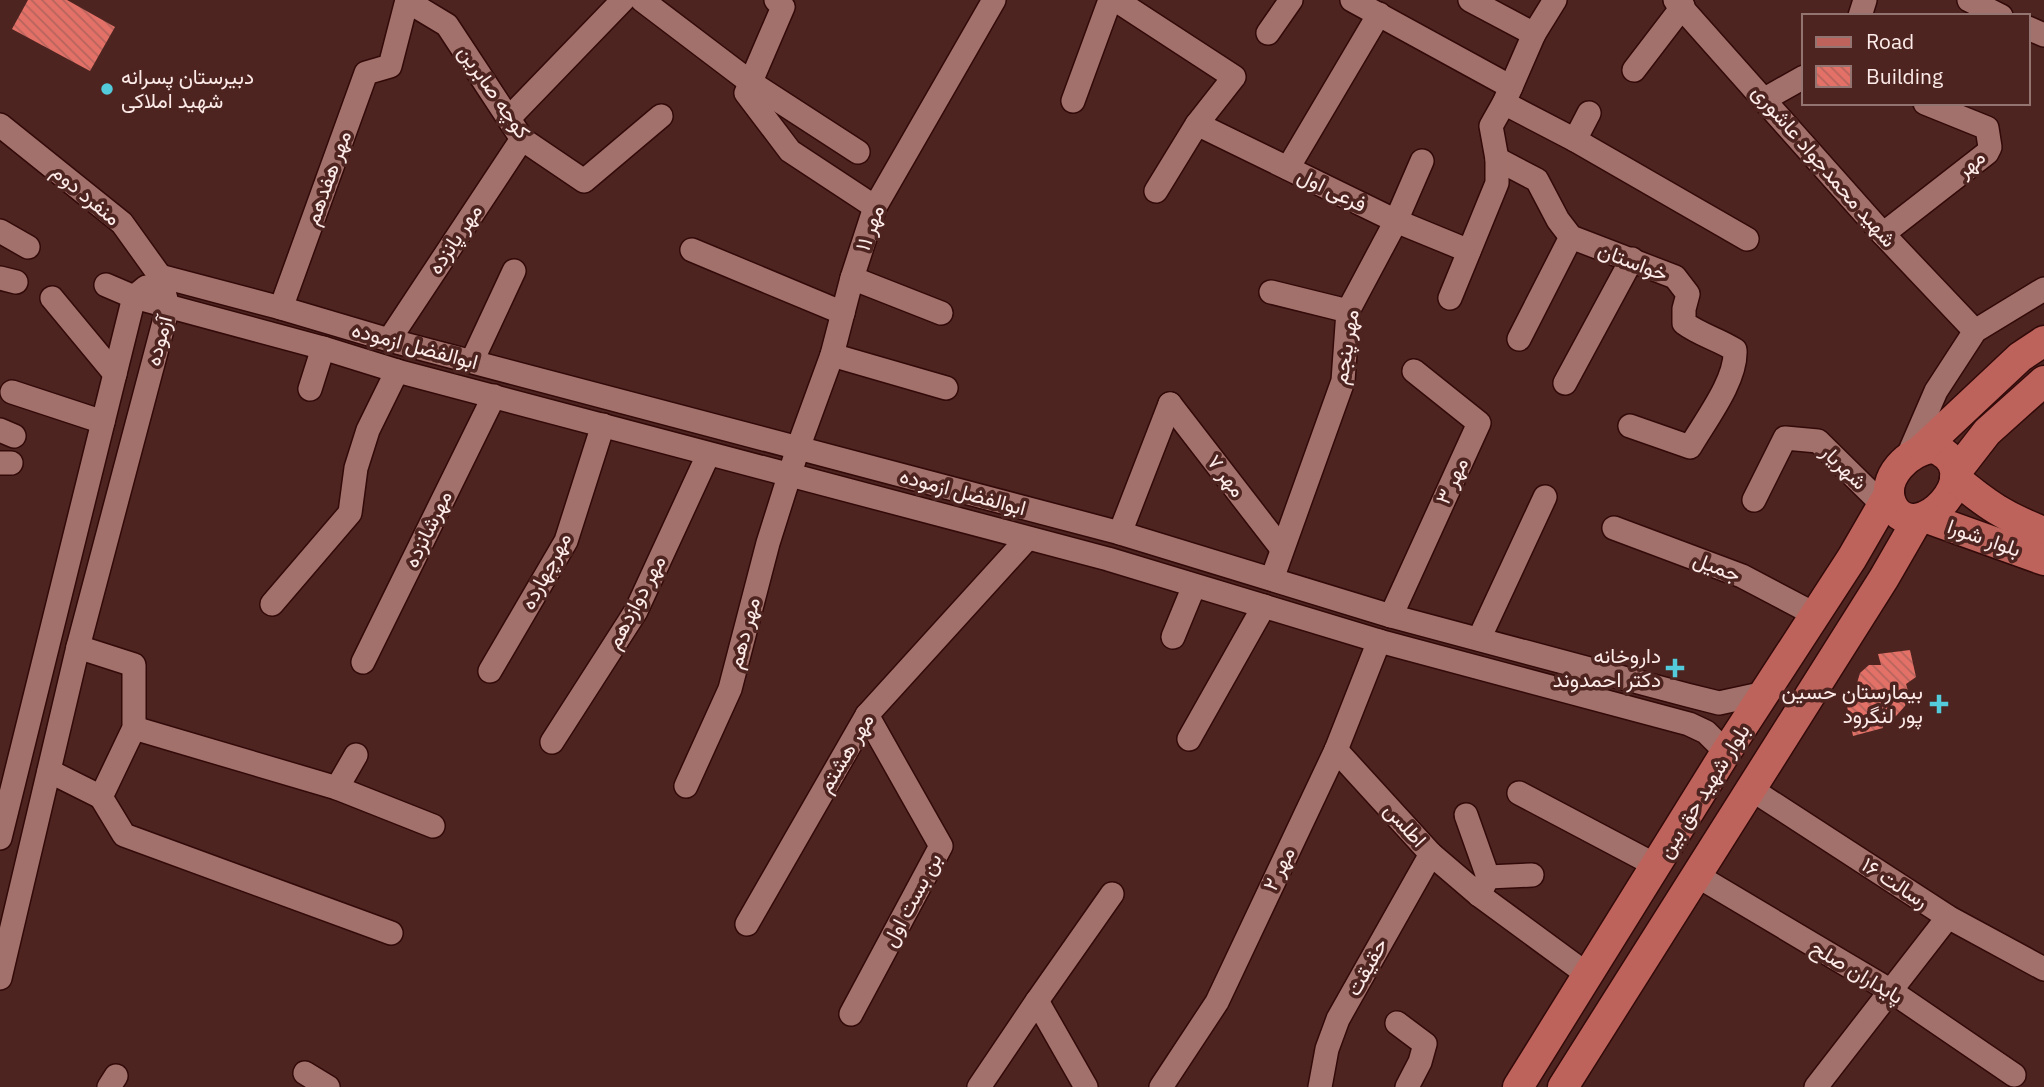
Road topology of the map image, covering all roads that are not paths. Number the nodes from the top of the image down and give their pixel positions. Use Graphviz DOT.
graph roads {
  1 [pos="407,0"];
  2 [pos="623,0"];
  3 [pos="642,0"];
  4 [pos="776,0"];
  5 [pos="994,0"];
  6 [pos="1110,0"];
  7 [pos="1116,0"];
  8 [pos="1291,0"];
  9 [pos="1352,0"];
  10 [pos="1470,0"];
  11 [pos="1555,0"];
  12 [pos="1969,0"];
  13 [pos="1679,3"];
  14 [pos="1379,14"];
  15 [pos="1997,14"];
  16 [pos="1268,33"];
  17 [pos="1534,34"];
  18 [pos="1634,70"];
  19 [pos="1802,78"];
  20 [pos="750,82"];
  21 [pos="1508,95"];
  22 [pos="1765,99"];
  23 [pos="1073,101"];
  24 [pos="1930,105"];
  25 [pos="1589,113"];
  26 [pos="661,116"];
  27 [pos="509,118"];
  28 [pos="1197,124"];
  29 [pos="0,125"];
  30 [pos="522,139"];
  31 [pos="1575,140"];
  32 [pos="858,152"];
  33 [pos="1497,159"];
  34 [pos="1422,161"];
  35 [pos="1288,168"];
  36 [pos="1156,191"];
  37 [pos="875,207"];
  38 [pos="1396,221"];
  39 [pos="0,231"];
  40 [pos="1883,234"];
  41 [pos="1571,237"];
  42 [pos="1747,239"];
  43 [pos="28,247"];
  44 [pos="692,250"];
  45 [pos="1469,251"];
  46 [pos="1632,259"];
  47 [pos="514,271"];
  48 [pos="160,276"];
  49 [pos="852,278"];
  50 [pos="106,285"];
  51 [pos="2044,289"];
  52 [pos="1271,292"];
  53 [pos="134,297"];
  54 [pos="52,298"];
  55 [pos="1450,298"];
  56 [pos="168,307"];
  57 [pos="281,308"];
  58 [pos="1348,311"];
  59 [pos="843,313"];
  60 [pos="941,313"];
  61 [pos="1975,331"];
  62 [pos="1519,339"];
  63 [pos="388,340"];
  64 [pos="2044,341"];
  65 [pos="323,348"];
  66 [pos="832,355"];
  67 [pos="472,361"];
  68 [pos="397,371"];
  69 [pos="1414,371"];
  70 [pos="115,374"];
  71 [pos="2044,381"];
  72 [pos="1565,383"];
  73 [pos="946,388"];
  74 [pos="310,389"];
  75 [pos="12,392"];
  76 [pos="494,396"];
  77 [pos="103,422"];
  78 [pos="603,425"];
  79 [pos="1630,426"];
  80 [pos="798,448"];
  81 [pos="1915,453"];
  82 [pos="708,455"];
  83 [pos="790,475"];
  84 [pos="1955,475"];
  85 [pos="1545,497"];
  86 [pos="1886,499"];
  87 [pos="1754,500"];
  88 [pos="1921,518"];
  89 [pos="1614,528"];
  90 [pos="2044,532"];
  91 [pos="1120,533"];
  92 [pos="1027,539"];
  93 [pos="1282,549"];
  94 [pos="2044,560"];
  95 [pos="1272,579"];
  96 [pos="1194,586"];
  97 [pos="272,604"];
  98 [pos="1264,606"];
  99 [pos="1816,615"];
  100 [pos="1391,616"];
  101 [pos="1173,637"];
  102 [pos="1479,639"];
  103 [pos="1379,640"];
  104 [pos="78,648"];
  105 [pos="363,662"];
  106 [pos="490,671"];
  107 [pos="1765,693"];
  108 [pos="866,715"];
  109 [pos="134,728"];
  110 [pos="1189,739"];
  111 [pos="552,742"];
  112 [pos="1336,750"];
  113 [pos="1727,752"];
  114 [pos="356,755"];
  115 [pos="49,771"];
  116 [pos="686,786"];
  117 [pos="337,788"];
  118 [pos="1751,789"];
  119 [pos="1519,793"];
  120 [pos="101,797"];
  121 [pos="1466,815"];
  122 [pos="433,827"];
  123 [pos="0,838"];
  124 [pos="1431,854"];
  125 [pos="1657,866"];
  126 [pos="1532,875"];
  127 [pos="1696,875"];
  128 [pos="1484,886"];
  129 [pos="1112,894"];
  130 [pos="1948,917"];
  131 [pos="747,924"];
  132 [pos="391,933"];
  133 [pos="2044,969"];
  134 [pos="1588,975"];
  135 [pos="0,978"];
  136 [pos="1891,991"];
  137 [pos="1037,1001"];
  138 [pos="851,1014"];
  139 [pos="1397,1023"];
  140 [pos="305,1073"];
  141 [pos="2014,1075"];
  142 [pos="328,1087"];
  143 [pos="979,1087"];
  144 [pos="1086,1087"];
  145 [pos="1161,1087"];
  146 [pos="1320,1087"];
  147 [pos="1407,1087"];
  148 [pos="1518,1087"];
  149 [pos="1563,1087"];
  150 [pos="1816,1087"];
  1 -- 27 [label="street, کوچه صابرین"];
  1 -- 57 [label="street, مهر هفدهم"];
  2 -- 27 [label="street"];
  3 -- 20 [label="street"];
  4 -- 20 [label="street"];
  5 -- 37 [label="street, مهر ۱۱"];
  6 -- 23 [label="street"];
  7 -- 28 [label="street"];
  8 -- 16 [label="street"];
  9 -- 14 [label="street"];
  10 -- 17 [label="street"];
  11 -- 17 [label="street"];
  12 -- 15 [label="street"];
  13 -- 18 [label="street"];
  13 -- 22 [label="street, شهید محمدجواد عاشوری"];
  14 -- 21 [label="street"];
  14 -- 35 [label="street"];
  17 -- 21 [label="street"];
  19 -- 22 [label="street"];
  20 -- 32 [label="street"];
  20 -- 37 [label="street"];
  21 -- 31 [label="street"];
  21 -- 33 [label="street"];
  22 -- 40 [label="street, شهید محمدجواد عاشوری"];
  24 -- 40 [label="street, مهر"];
  25 -- 31 [label="street"];
  26 -- 30 [label="street, کوچه صابرین"];
  27 -- 30 [label="street, کوچه صابرین"];
  28 -- 35 [label="street, فرعی اول"];
  28 -- 36 [label="street"];
  29 -- 48 [label="street, منفرد دوم"];
  30 -- 63 [label="street, مهر پانزده"];
  31 -- 42 [label="street"];
  33 -- 41 [label="street, خواستان"];
  33 -- 45 [label="street"];
  34 -- 38 [label="street, مهر پنجم"];
  35 -- 38 [label="street, فرعی اول"];
  37 -- 49 [label="street, مهر ۱۱"];
  38 -- 45 [label="street, فرعی اول"];
  38 -- 58 [label="street, مهر پنجم"];
  39 -- 43 [label="street"];
  40 -- 61 [label="street, شهید محمدجواد عاشوری"];
  41 -- 46 [label="street, خواستان"];
  41 -- 62 [label="street"];
  44 -- 59 [label="street"];
  45 -- 55 [label="street"];
  46 -- 72 [label="street"];
  46 -- 79 [label="street, خواستان"];
  47 -- 67 [label="street"];
  48 -- 53 [label="street, آزموده"];
  48 -- 56 [label="street, آزموده"];
  48 -- 57 [label="street, ابوالفضل ازموده"];
  49 -- 59 [label="street, مهر ۱۱"];
  49 -- 60 [label="street"];
  50 -- 53 [label="street, ابوالفضل ازموده"];
  51 -- 61 [label="street"];
  52 -- 58 [label="street"];
  53 -- 56 [label="street, ابوالفضل ازموده"];
  53 -- 70 [label="street, آزموده"];
  54 -- 70 [label="street"];
  56 -- 65 [label="street, ابوالفضل ازموده"];
  56 -- 104 [label="street, آزموده"];
  57 -- 63 [label="street, ابوالفضل ازموده"];
  58 -- 93 [label="street, مهر پنجم"];
  59 -- 66 [label="street, مهر ۱۱"];
  61 -- 81 [label="street"];
  63 -- 67 [label="street, ابوالفضل ازموده"];
  64 -- 81 [label="main road"];
  65 -- 68 [label="street, ابوالفضل ازموده"];
  65 -- 74 [label="street"];
  66 -- 73 [label="street"];
  66 -- 80 [label="street, مهر ۱۱"];
  67 -- 80 [label="street, ابوالفضل ازموده"];
  68 -- 76 [label="street, ابوالفضل ازموده"];
  68 -- 97 [label="street"];
  69 -- 100 [label="street, مهر ۳"];
  70 -- 77 [label="street, آزموده"];
  71 -- 84 [label="main road"];
  75 -- 77 [label="street"];
  76 -- 78 [label="street, ابوالفضل ازموده"];
  76 -- 105 [label="street, مهرشانزده"];
  77 -- 123 [label="street, آزموده"];
  78 -- 82 [label="street, ابوالفضل ازموده"];
  78 -- 106 [label="street, مهرچهارده"];
  80 -- 83 [label="street, مهر ۱۱"];
  80 -- 91 [label="street, ابوالفضل ازموده"];
  81 -- 84 [label="main road"];
  81 -- 86 [label="main road"];
  82 -- 83 [label="street, ابوالفضل ازموده"];
  82 -- 111 [label="street, مهر دوازدهم"];
  83 -- 92 [label="street, ابوالفضل ازموده"];
  83 -- 116 [label="street, مهر دهم"];
  84 -- 88 [label="main road"];
  84 -- 90 [label="main road, بلوار شورا"];
  85 -- 102 [label="street"];
  86 -- 87 [label="street, شهریار"];
  86 -- 88 [label="main road"];
  86 -- 99 [label="main road, بلوار شهید حق بین"];
  88 -- 94 [label="main road, بلوار شورا"];
  88 -- 118 [label="main road, بلوار شهید حق بین"];
  89 -- 99 [label="street, جمیل"];
  91 -- 93 [label="street, مهر ۷"];
  91 -- 95 [label="street, ابوالفضل ازموده"];
  92 -- 96 [label="street, ابوالفضل ازموده"];
  92 -- 108 [label="street, مهر هشتم"];
  93 -- 95 [label="street, مهر پنجم"];
  95 -- 100 [label="street, ابوالفضل ازموده"];
  96 -- 98 [label="street, ابوالفضل ازموده"];
  96 -- 101 [label="street"];
  98 -- 103 [label="street, ابوالفضل ازموده"];
  98 -- 110 [label="street"];
  99 -- 107 [label="main road, بلوار شهید حق بین"];
  100 -- 102 [label="street, ابوالفضل ازموده"];
  102 -- 107 [label="street, ابوالفضل ازموده"];
  103 -- 112 [label="street, مهر ۲"];
  103 -- 113 [label="street, ابوالفضل ازموده"];
  104 -- 109 [label="street"];
  104 -- 115 [label="street, آزموده"];
  107 -- 113 [label="main road, بلوار شهید حق بین"];
  108 -- 131 [label="street, مهر هشتم"];
  108 -- 138 [label="street, بن بست اول"];
  109 -- 117 [label="street"];
  109 -- 120 [label="street"];
  112 -- 124 [label="street, اطلس"];
  112 -- 145 [label="street, مهر ۲"];
  113 -- 125 [label="main road, بلوار شهید حق بین"];
  114 -- 117 [label="street"];
  115 -- 120 [label="street"];
  115 -- 135 [label="street, آزموده"];
  117 -- 122 [label="street"];
  118 -- 127 [label="main road, بلوار شهید حق بین"];
  118 -- 130 [label="street, رسالت ۱۶"];
  119 -- 125 [label="street"];
  120 -- 132 [label="street"];
  121 -- 128 [label="street"];
  124 -- 128 [label="street, اطلس"];
  124 -- 146 [label="street, حقیقت"];
  125 -- 134 [label="main road, بلوار شهید حق بین"];
  126 -- 128 [label="street"];
  127 -- 136 [label="street, پایداران صلح"];
  127 -- 149 [label="main road, بلوار شهید حق بین"];
  128 -- 134 [label="street, اطلس"];
  129 -- 137 [label="street"];
  130 -- 133 [label="street, رسالت ۱۶"];
  130 -- 136 [label="street"];
  134 -- 148 [label="main road, بلوار شهید حق بین"];
  136 -- 141 [label="street, پایداران صلح"];
  136 -- 150 [label="street"];
  137 -- 143 [label="street"];
  137 -- 144 [label="street"];
  139 -- 147 [label="street"];
  140 -- 142 [label="street"];
}
